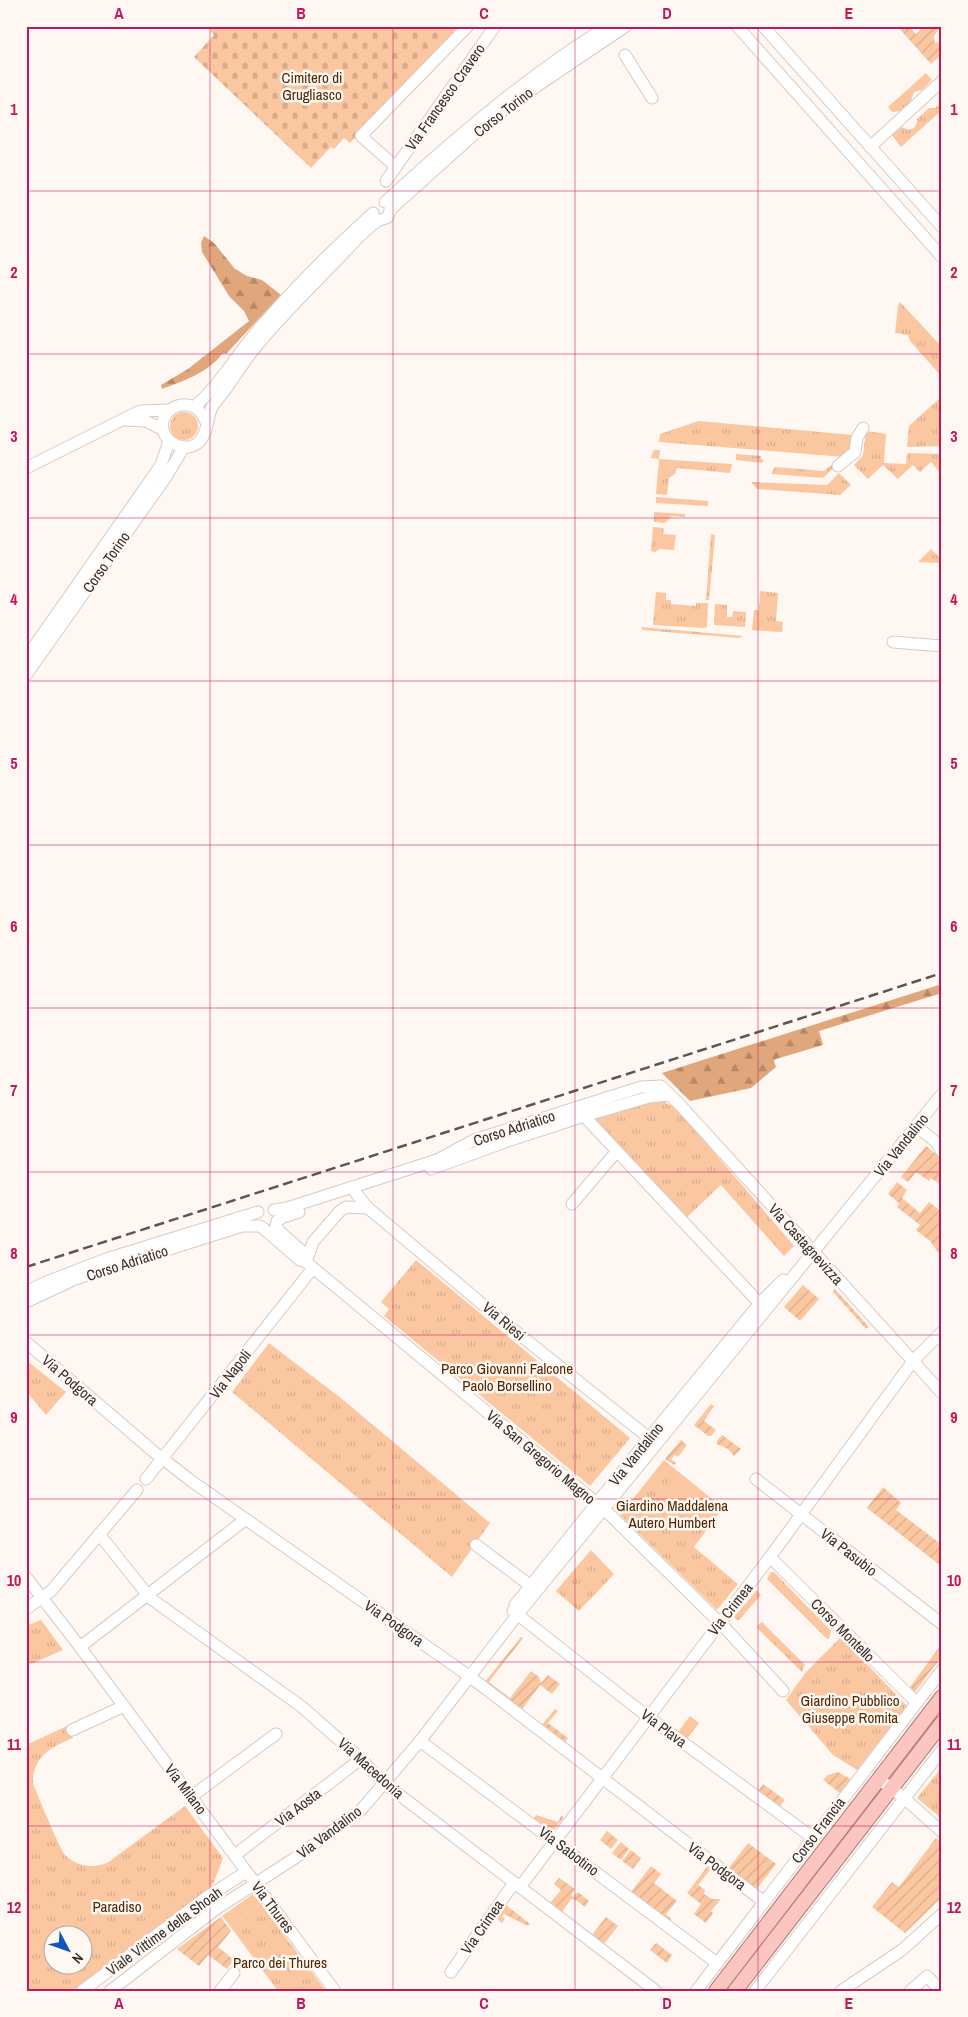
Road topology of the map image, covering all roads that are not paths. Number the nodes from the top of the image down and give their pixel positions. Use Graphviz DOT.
graph roads {
  1 [pos="468,26"];
  2 [pos="495,26"];
  3 [pos="608,26"];
  4 [pos="626,26"];
  5 [pos="737,26"];
  6 [pos="763,26"];
  7 [pos="625,55"];
  8 [pos="942,81"];
  9 [pos="652,98"];
  10 [pos="860,135"];
  11 [pos="870,147"];
  12 [pos="846,148"];
  13 [pos="880,158"];
  14 [pos="396,167"];
  15 [pos="866,170"];
  16 [pos="386,181"];
  17 [pos="387,206"];
  18 [pos="376,216"];
  19 [pos="942,227"];
  20 [pos="942,257"];
  21 [pos="195,406"];
  22 [pos="170,410"];
  23 [pos="120,420"];
  24 [pos="206,422"];
  25 [pos="863,428"];
  26 [pos="163,430"];
  27 [pos="169,441"];
  28 [pos="184,447"];
  29 [pos="838,466"];
  30 [pos="26,468"];
  31 [pos="893,642"];
  32 [pos="942,646"];
  33 [pos="26,658"];
  34 [pos="26,676"];
  35 [pos="942,1094"];
  36 [pos="669,1095"];
  37 [pos="584,1116"];
  38 [pos="916,1126"];
  39 [pos="617,1151"];
  40 [pos="942,1152"];
  41 [pos="355,1192"];
  42 [pos="572,1204"];
  43 [pos="368,1208"];
  44 [pos="258,1212"];
  45 [pos="276,1219"];
  46 [pos="262,1227"];
  47 [pos="813,1252"];
  48 [pos="309,1265"];
  49 [pos="26,1292"];
  50 [pos="26,1302"];
  51 [pos="763,1306"];
  52 [pos="942,1332"];
  53 [pos="26,1342"];
  54 [pos="913,1361"];
  55 [pos="942,1393"];
  56 [pos="653,1441"];
  57 [pos="163,1459"];
  58 [pos="146,1479"];
  59 [pos="756,1479"];
  60 [pos="137,1490"];
  61 [pos="600,1506"];
  62 [pos="802,1514"];
  63 [pos="246,1519"];
  64 [pos="99,1534"];
  65 [pos="476,1545"];
  66 [pos="770,1557"];
  67 [pos="26,1577"];
  68 [pos="531,1586"];
  69 [pos="147,1596"];
  70 [pos="41,1598"];
  71 [pos="26,1610"];
  72 [pos="515,1612"];
  73 [pos="720,1623"];
  74 [pos="942,1624"];
  75 [pos="80,1647"];
  76 [pos="942,1670"];
  77 [pos="469,1676"];
  78 [pos="784,1691"];
  79 [pos="942,1697"];
  80 [pos="916,1702"];
  81 [pos="124,1706"];
  82 [pos="648,1717"];
  83 [pos="942,1723"];
  84 [pos="72,1730"];
  85 [pos="276,1734"];
  86 [pos="420,1741"];
  87 [pos="942,1750"];
  88 [pos="362,1759"];
  89 [pos="602,1778"];
  90 [pos="879,1779"];
  91 [pos="384,1783"];
  92 [pos="891,1788"];
  93 [pos="192,1796"];
  94 [pos="904,1798"];
  95 [pos="942,1832"];
  96 [pos="812,1838"];
  97 [pos="555,1841"];
  98 [pos="235,1855"];
  99 [pos="246,1872"];
  100 [pos="255,1884"];
  101 [pos="517,1885"];
  102 [pos="764,1902"];
  103 [pos="942,1914"];
  104 [pos="716,1963"];
  105 [pos="451,1972"];
  106 [pos="234,1973"];
  107 [pos="84,1990"];
  108 [pos="844,1990"];
  109 [pos="110,1991"];
  110 [pos="220,1991"];
  111 [pos="335,1991"];
  112 [pos="656,1991"];
  113 [pos="696,1991"];
  114 [pos="716,1991"];
  115 [pos="735,1991"];
  116 [pos="755,1991"];
  117 [pos="910,1991"];
  118 [pos="941,1991"];
  1 -- 14 [label="street, Via Francesco Cravero"];
  2 -- 14 [label="street, Via Francesco Cravero"];
  3 -- 17 [label="street, Corso Torino"];
  4 -- 17 [label="street, Corso Torino"];
  5 -- 12 [label="street"];
  6 -- 10 [label="street"];
  7 -- 9 [label="street"];
  8 -- 11 [label="street"];
  10 -- 11 [label="street"];
  10 -- 12 [label="street"];
  11 -- 13 [label="street"];
  12 -- 15 [label="street"];
  13 -- 15 [label="street"];
  13 -- 19 [label="street"];
  14 -- 16 [label="street, Via Francesco Cravero"];
  15 -- 20 [label="street"];
  17 -- 18 [label="street, Corso Torino"];
  18 -- 21 [label="street, Corso Torino"];
  18 -- 24 [label="street, Corso Torino"];
  21 -- 22 [label="street"];
  21 -- 24 [label="street"];
  22 -- 23 [label="street"];
  22 -- 26 [label="street"];
  23 -- 26 [label="street"];
  23 -- 30 [label="street"];
  24 -- 28 [label="street, Corso Torino"];
  25 -- 29 [label="street"];
  26 -- 27 [label="street"];
  27 -- 28 [label="street"];
  27 -- 33 [label="street, Corso Torino"];
  28 -- 34 [label="street, Corso Torino"];
  31 -- 32 [label="street"];
  35 -- 38 [label="street, Via Vandalino"];
  36 -- 37 [label="street, Corso Adriatico"];
  36 -- 45 [label="street, Corso Adriatico"];
  36 -- 47 [label="street, Via Castagnevizza"];
  37 -- 39 [label="street"];
  37 -- 41 [label="street, Corso Adriatico"];
  38 -- 40 [label="street"];
  38 -- 47 [label="street, Via Vandalino"];
  39 -- 42 [label="street"];
  39 -- 51 [label="street"];
  41 -- 43 [label="street, Via Riesi"];
  41 -- 45 [label="street, Corso Adriatico"];
  43 -- 48 [label="street, Via Napoli"];
  43 -- 56 [label="street, Via Riesi"];
  44 -- 45 [label="street, Corso Adriatico"];
  44 -- 46 [label="street"];
  44 -- 49 [label="street, Corso Adriatico"];
  45 -- 46 [label="street, Corso Adriatico"];
  45 -- 48 [label="street, Via San Gregorio Magno"];
  46 -- 48 [label="street, Via San Gregorio Magno"];
  46 -- 50 [label="street, Corso Adriatico"];
  47 -- 51 [label="street, Via Vandalino"];
  47 -- 54 [label="street, Via Castagnevizza"];
  48 -- 57 [label="street, Via Napoli"];
  48 -- 61 [label="street, Via San Gregorio Magno"];
  51 -- 56 [label="street, Via Vandalino"];
  52 -- 54 [label="street, Via Crimea"];
  53 -- 57 [label="street, Via Podgora"];
  54 -- 55 [label="street, Via Castagnevizza"];
  54 -- 62 [label="street, Via Crimea"];
  56 -- 61 [label="street, Via Vandalino"];
  57 -- 58 [label="street, Via Napoli"];
  57 -- 63 [label="street, Via Podgora"];
  59 -- 62 [label="street, Via Pasubio"];
  60 -- 64 [label="street"];
  61 -- 68 [label="street, Via Vandalino"];
  61 -- 72 [label="street, Via Vandalino"];
  61 -- 73 [label="street, Via San Gregorio Magno"];
  62 -- 66 [label="street, Via Crimea"];
  62 -- 74 [label="street, Via Pasubio"];
  63 -- 69 [label="street"];
  63 -- 77 [label="street, Via Podgora"];
  64 -- 69 [label="street, Via Macedonia"];
  64 -- 70 [label="street"];
  65 -- 68 [label="street"];
  66 -- 73 [label="street, Via Crimea"];
  66 -- 80 [label="street, Corso Montello"];
  67 -- 70 [label="street, Via Milano"];
  68 -- 72 [label="street, Via Vandalino"];
  69 -- 75 [label="street"];
  69 -- 88 [label="street, Via Macedonia"];
  70 -- 71 [label="street"];
  70 -- 75 [label="street, Via Milano"];
  72 -- 77 [label="street, Via Vandalino"];
  72 -- 82 [label="street, Via Plava"];
  73 -- 78 [label="street"];
  73 -- 82 [label="street, Via Crimea"];
  75 -- 81 [label="street, Via Milano"];
  76 -- 80 [label="street, Corso Francia"];
  77 -- 86 [label="street, Via Vandalino"];
  77 -- 89 [label="street, Via Podgora"];
  79 -- 90 [label="main road, Corso Francia"];
  80 -- 96 [label="street, Corso Francia"];
  81 -- 84 [label="street"];
  81 -- 93 [label="street, Via Milano"];
  82 -- 89 [label="street, Via Crimea"];
  82 -- 96 [label="street, Via Plava"];
  83 -- 92 [label="main road"];
  85 -- 93 [label="street"];
  86 -- 91 [label="street, Via Vandalino"];
  86 -- 97 [label="street, Via Sabotino"];
  87 -- 94 [label="street"];
  88 -- 91 [label="street, Via Macedonia"];
  88 -- 98 [label="street, Via Aosta"];
  89 -- 97 [label="street, Via Crimea"];
  89 -- 102 [label="street, Via Podgora"];
  90 -- 92 [label="street"];
  90 -- 114 [label="main road, Corso Francia"];
  91 -- 100 [label="street, Via Vandalino"];
  91 -- 101 [label="street, Via Macedonia"];
  92 -- 94 [label="street"];
  92 -- 115 [label="main road"];
  93 -- 98 [label="street, Via Milano"];
  94 -- 95 [label="street"];
  94 -- 116 [label="street"];
  96 -- 102 [label="street, Corso Francia"];
  97 -- 101 [label="street, Via Crimea"];
  97 -- 104 [label="street, Via Sabotino"];
  98 -- 99 [label="street, Via Milano"];
  99 -- 100 [label="street, Via Thures"];
  99 -- 107 [label="street, Viale Vittime della Shoah"];
  100 -- 109 [label="street, Viale Vittime della Shoah"];
  100 -- 111 [label="street, Via Thures"];
  101 -- 105 [label="street, Via Crimea"];
  101 -- 112 [label="street, Via Macedonia"];
  102 -- 104 [label="street, Corso Francia"];
  103 -- 108 [label="street"];
  104 -- 113 [label="street, Corso Francia"];
  106 -- 110 [label="street"];
  117 -- 118 [label="street"];
}
